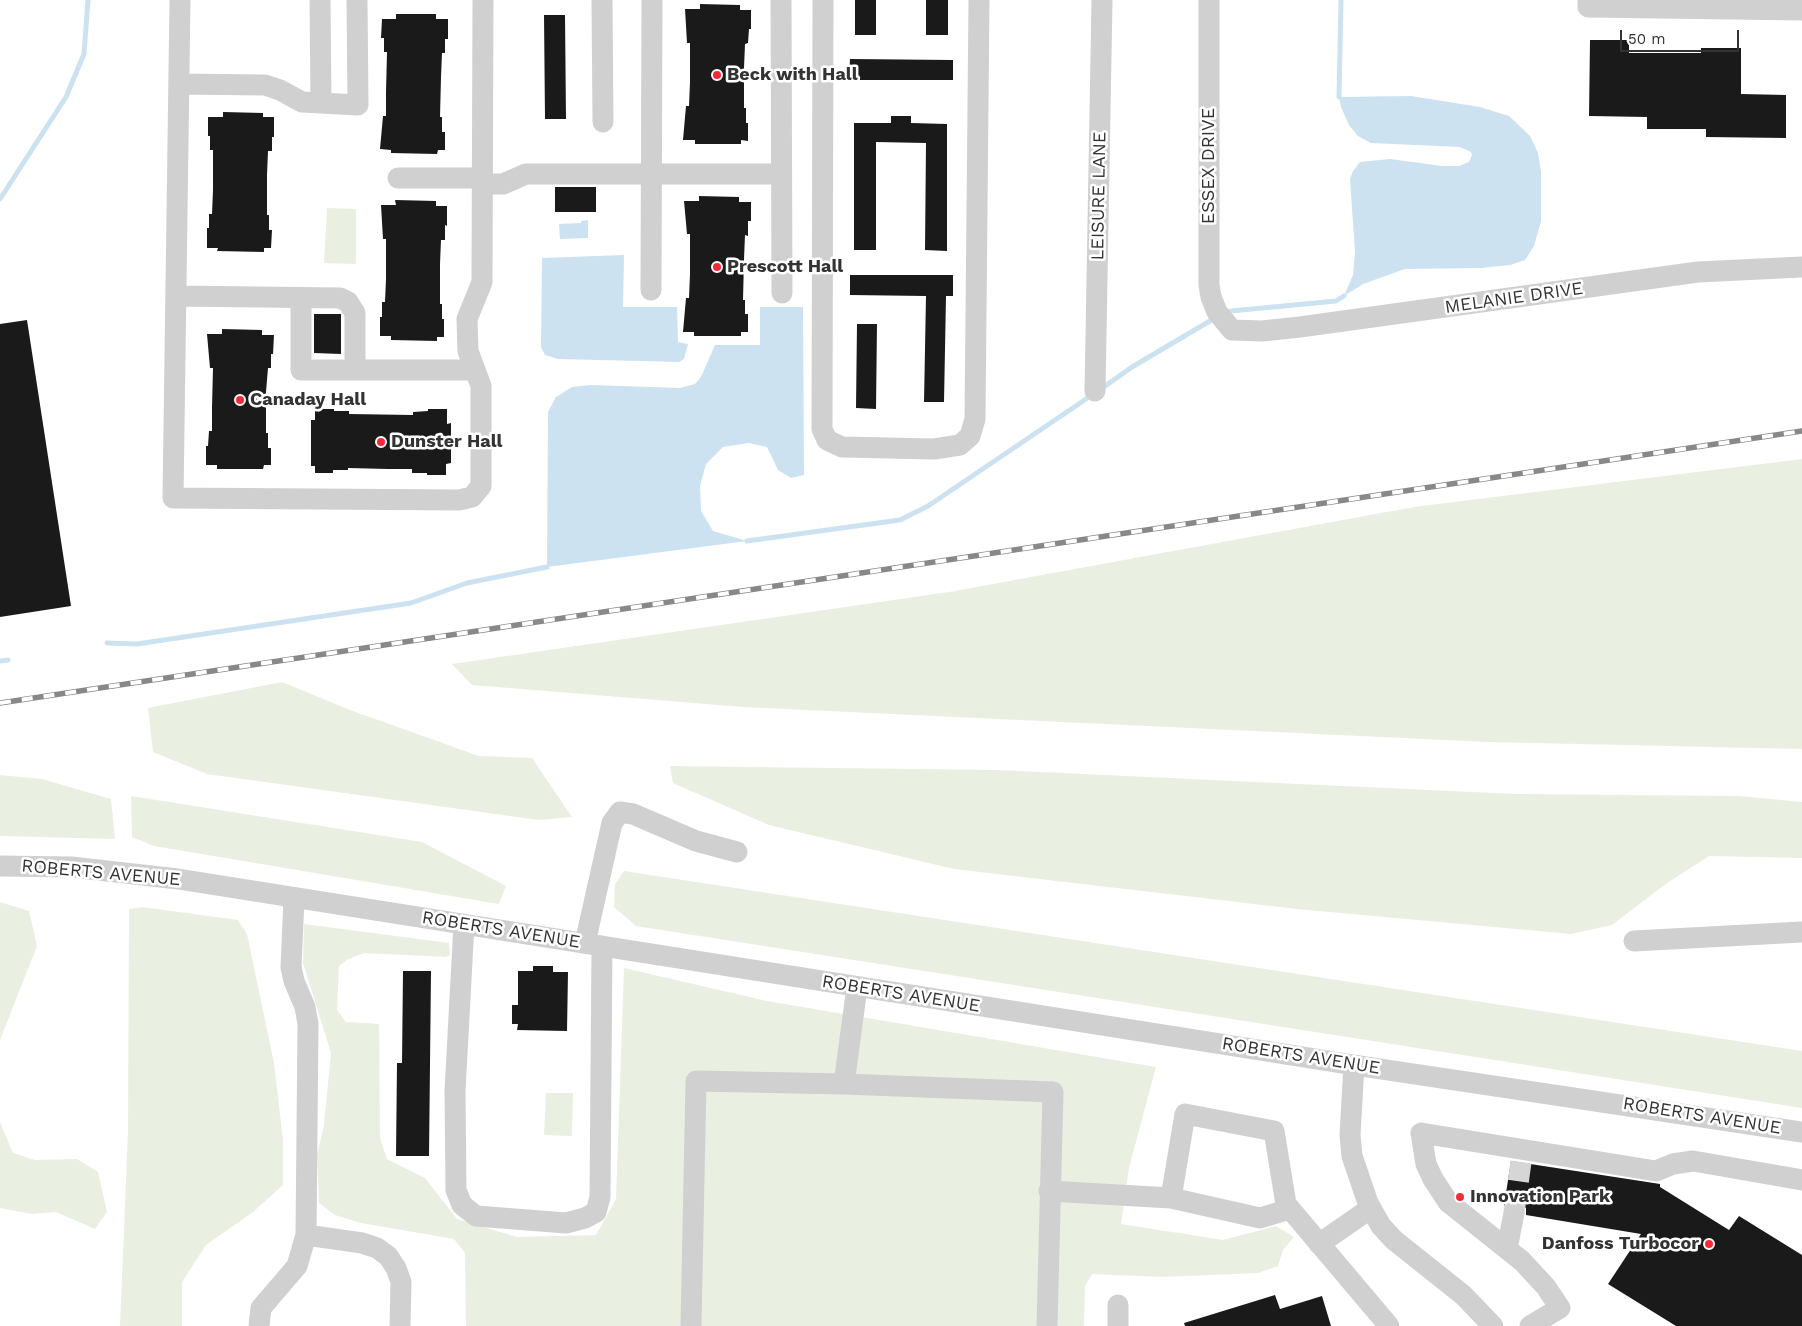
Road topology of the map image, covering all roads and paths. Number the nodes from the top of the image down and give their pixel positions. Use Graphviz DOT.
graph roads {
  1 [pos="180,0"];
  2 [pos="320,0"];
  3 [pos="357,0"];
  4 [pos="482,0"];
  5 [pos="602,0"];
  6 [pos="652,0"];
  7 [pos="781,0"];
  8 [pos="823,0"];
  9 [pos="979,0"];
  10 [pos="1102,0"];
  11 [pos="1210,0"];
  12 [pos="1588,0"];
  13 [pos="1802,10"];
  14 [pos="179,84"];
  15 [pos="321,103"];
  16 [pos="603,122"];
  17 [pos="652,174"];
  18 [pos="781,174"];
  19 [pos="398,178"];
  20 [pos="482,181"];
  21 [pos="1802,267"];
  22 [pos="651,290"];
  23 [pos="782,293"];
  24 [pos="176,296"];
  25 [pos="301,298"];
  26 [pos="1223,320"];
  27 [pos="355,370"];
  28 [pos="475,370"];
  29 [pos="1095,391"];
  30 [pos="737,852"];
  31 [pos="0,866"];
  32 [pos="294,898"];
  33 [pos="464,924"];
  34 [pos="1802,932"];
  35 [pos="1634,940"];
  36 [pos="593,944"];
  37 [pos="856,987"];
  38 [pos="1354,1065"];
  39 [pos="844,1084"];
  40 [pos="1802,1132"];
  41 [pos="1802,1180"];
  42 [pos="1049,1191"];
  43 [pos="1171,1198"];
  44 [pos="1371,1208"];
  45 [pos="1290,1209"];
  46 [pos="1514,1213"];
  47 [pos="306,1235"];
  48 [pos="1319,1244"];
  49 [pos="1507,1249"];
  50 [pos="1118,1305"];
  51 [pos="259,1326"];
  52 [pos="400,1326"];
  53 [pos="691,1326"];
  54 [pos="1047,1326"];
  55 [pos="1118,1326"];
  56 [pos="1389,1326"];
  57 [pos="1493,1326"];
  58 [pos="1530,1326"];
  1 -- 14 [label="street"];
  2 -- 15 [label="street"];
  3 -- 15 [label="street"];
  4 -- 20 [label="street"];
  5 -- 16 [label="street"];
  6 -- 17 [label="street"];
  7 -- 18 [label="street"];
  8 -- 9 [label="street"];
  10 -- 29 [label="street, LEISURE LANE"];
  11 -- 26 [label="street, ESSEX DRIVE"];
  12 -- 13 [label="street"];
  14 -- 15 [label="street"];
  14 -- 24 [label="street"];
  17 -- 18 [label="street"];
  17 -- 20 [label="street"];
  17 -- 22 [label="street"];
  18 -- 23 [label="street"];
  19 -- 20 [label="street"];
  20 -- 28 [label="street"];
  21 -- 26 [label="street, MELANIE DRIVE"];
  24 -- 25 [label="street"];
  24 -- 28 [label="street"];
  25 -- 27 [label="street"];
  25 -- 27 [label="street"];
  27 -- 28 [label="street"];
  30 -- 36 [label="street"];
  31 -- 32 [label="street, ROBERTS AVENUE"];
  32 -- 33 [label="street, ROBERTS AVENUE"];
  32 -- 47 [label="street"];
  33 -- 36 [label="street, ROBERTS AVENUE"];
  33 -- 36 [label="street"];
  34 -- 35 [label="street"];
  36 -- 37 [label="street, ROBERTS AVENUE"];
  37 -- 38 [label="street, ROBERTS AVENUE"];
  37 -- 39 [label="street"];
  38 -- 40 [label="street, ROBERTS AVENUE"];
  38 -- 44 [label="street"];
  39 -- 42 [label="street"];
  39 -- 53 [label="street"];
  41 -- 49 [label="street"];
  42 -- 43 [label="street"];
  42 -- 54 [label="street"];
  43 -- 45 [label="street"];
  43 -- 45 [label="street"];
  44 -- 48 [label="street"];
  44 -- 57 [label="street"];
  45 -- 48 [label="street"];
  46 -- 49 [label="street"];
  47 -- 51 [label="street"];
  47 -- 52 [label="street"];
  48 -- 56 [label="street"];
  49 -- 58 [label="street"];
  50 -- 55 [label="street"];
}
